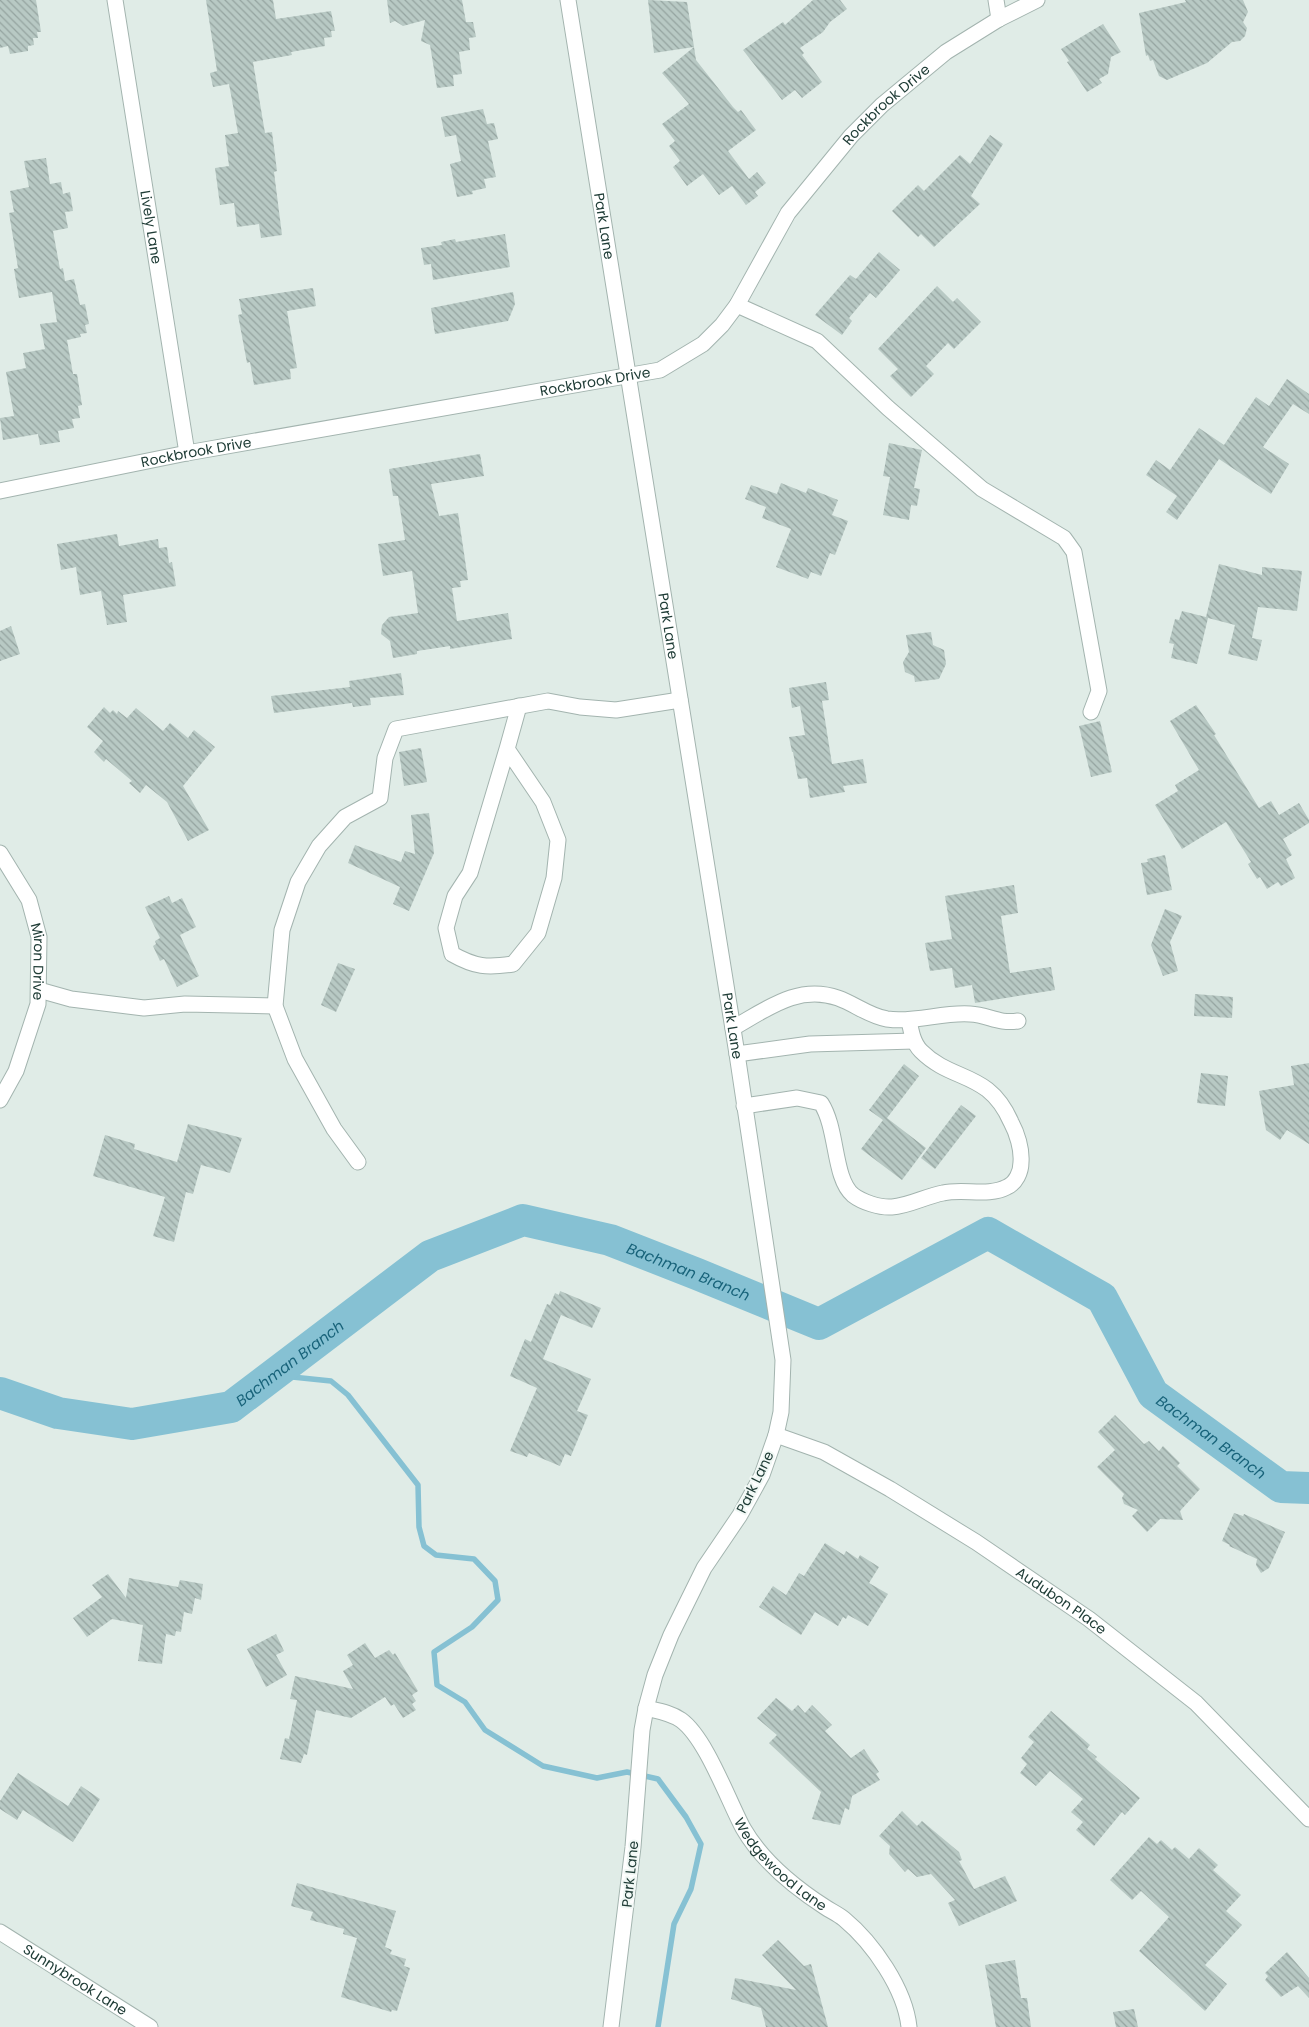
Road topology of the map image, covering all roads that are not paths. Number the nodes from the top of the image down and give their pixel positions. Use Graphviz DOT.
graph roads {
  1 [pos="115,0"];
  2 [pos="568,0"];
  3 [pos="996,0"];
  4 [pos="1037,0"];
  5 [pos="999,19"];
  6 [pos="737,305"];
  7 [pos="628,376"];
  8 [pos="187,453"];
  9 [pos="0,491"];
  10 [pos="680,700"];
  11 [pos="519,706"];
  12 [pos="1091,712"];
  13 [pos="507,749"];
  14 [pos="0,853"];
  15 [pos="39,990"];
  16 [pos="275,1006"];
  17 [pos="909,1020"];
  18 [pos="1018,1021"];
  19 [pos="733,1028"];
  20 [pos="914,1040"];
  21 [pos="737,1054"];
  22 [pos="0,1100"];
  23 [pos="744,1106"];
  24 [pos="358,1162"];
  25 [pos="776,1435"];
  26 [pos="646,1708"];
  27 [pos="1309,1819"];
  28 [pos="0,1932"];
  29 [pos="150,2027"];
  30 [pos="611,2027"];
  31 [pos="909,2027"];
  1 -- 8 [label="street, Lively Lane"];
  2 -- 7 [label="street, Park Lane"];
  3 -- 5 [label="street"];
  4 -- 5 [label="street, Rockbrook Drive"];
  5 -- 6 [label="street, Rockbrook Drive"];
  6 -- 7 [label="street, Rockbrook Drive"];
  6 -- 12 [label="street"];
  7 -- 8 [label="street, Rockbrook Drive"];
  7 -- 10 [label="street, Park Lane"];
  8 -- 9 [label="street, Rockbrook Drive"];
  10 -- 11 [label="street"];
  10 -- 19 [label="street, Park Lane"];
  11 -- 13 [label="street"];
  11 -- 16 [label="street"];
  13 -- 13 [label="street"];
  14 -- 15 [label="street, Miron Drive"];
  15 -- 16 [label="street"];
  15 -- 22 [label="street, Miron Drive"];
  16 -- 24 [label="street"];
  17 -- 18 [label="street"];
  17 -- 19 [label="street"];
  17 -- 20 [label="street"];
  19 -- 21 [label="street, Park Lane"];
  20 -- 21 [label="street"];
  20 -- 23 [label="street"];
  21 -- 23 [label="street, Park Lane"];
  23 -- 25 [label="street, Park Lane"];
  25 -- 26 [label="street, Park Lane"];
  25 -- 27 [label="street, Audubon Place"];
  26 -- 30 [label="street, Park Lane"];
  26 -- 31 [label="street, Wedgewood Lane"];
  28 -- 29 [label="street, Sunnybrook Lane"];
}
